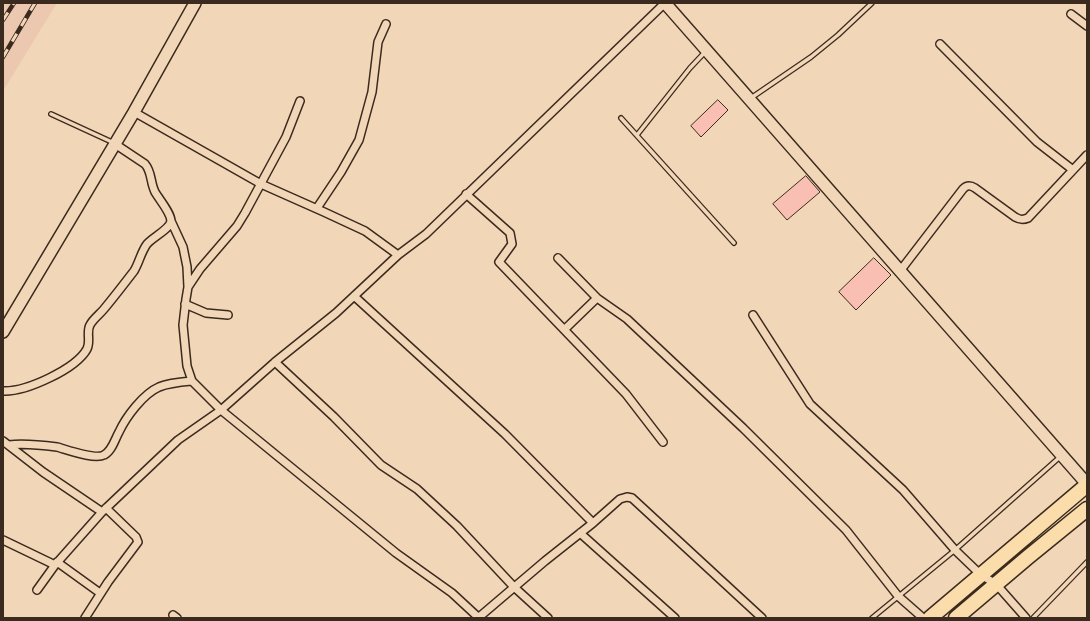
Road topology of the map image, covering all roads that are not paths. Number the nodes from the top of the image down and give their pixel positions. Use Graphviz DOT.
graph roads {
  1 [pos="195,3"];
  2 [pos="665,3"];
  3 [pos="872,3"];
  4 [pos="1071,14"];
  5 [pos="386,24"];
  6 [pos="1087,26"];
  7 [pos="940,44"];
  8 [pos="706,50"];
  9 [pos="749,99"];
  10 [pos="300,101"];
  11 [pos="134,112"];
  12 [pos="51,114"];
  13 [pos="621,118"];
  14 [pos="637,135"];
  15 [pos="115,144"];
  16 [pos="1087,155"];
  17 [pos="1073,170"];
  18 [pos="261,184"];
  19 [pos="466,194"];
  20 [pos="317,208"];
  21 [pos="171,221"];
  22 [pos="734,243"];
  23 [pos="398,255"];
  24 [pos="558,258"];
  25 [pos="900,271"];
  26 [pos="188,287"];
  27 [pos="354,296"];
  28 [pos="596,298"];
  29 [pos="185,304"];
  30 [pos="228,315"];
  31 [pos="753,315"];
  32 [pos="565,329"];
  33 [pos="3,332"];
  34 [pos="275,362"];
  35 [pos="192,381"];
  36 [pos="3,391"];
  37 [pos="221,410"];
  38 [pos="663,442"];
  39 [pos="6,443"];
  40 [pos="1062,456"];
  41 [pos="1087,485"];
  42 [pos="1087,509"];
  43 [pos="104,510"];
  44 [pos="593,523"];
  45 [pos="580,533"];
  46 [pos="3,540"];
  47 [pos="954,550"];
  48 [pos="1087,562"];
  49 [pos="56,564"];
  50 [pos="981,575"];
  51 [pos="996,584"];
  52 [pos="514,587"];
  53 [pos="37,590"];
  54 [pos="100,593"];
  55 [pos="898,596"];
  56 [pos="85,618"];
  57 [pos="479,618"];
  58 [pos="548,618"];
  59 [pos="675,618"];
  60 [pos="762,618"];
  61 [pos="872,618"];
  62 [pos="923,618"];
  63 [pos="930,618"];
  64 [pos="956,618"];
  65 [pos="1026,618"];
  66 [pos="1033,618"];
  1 -- 11 [label="main road"];
  2 -- 8 [label="main road"];
  2 -- 19 [label="street"];
  3 -- 9 [label="lane"];
  4 -- 6 [label="street"];
  5 -- 20 [label="street"];
  7 -- 17 [label="street"];
  8 -- 9 [label="main road"];
  8 -- 14 [label="lane"];
  9 -- 25 [label="main road"];
  10 -- 18 [label="street"];
  11 -- 15 [label="main road"];
  11 -- 18 [label="street"];
  12 -- 15 [label="lane"];
  13 -- 14 [label="lane"];
  14 -- 22 [label="lane"];
  15 -- 21 [label="street"];
  15 -- 33 [label="main road"];
  16 -- 17 [label="street"];
  17 -- 25 [label="street"];
  18 -- 20 [label="street"];
  18 -- 26 [label="street"];
  19 -- 23 [label="street"];
  19 -- 32 [label="street"];
  20 -- 23 [label="street"];
  21 -- 26 [label="street"];
  21 -- 36 [label="street"];
  23 -- 27 [label="street"];
  24 -- 28 [label="street"];
  25 -- 40 [label="main road"];
  26 -- 29 [label="street"];
  27 -- 34 [label="street"];
  27 -- 44 [label="street"];
  28 -- 32 [label="street"];
  28 -- 55 [label="street"];
  29 -- 30 [label="street"];
  29 -- 35 [label="street"];
  31 -- 47 [label="street"];
  32 -- 38 [label="street"];
  34 -- 37 [label="street"];
  34 -- 52 [label="street"];
  35 -- 37 [label="street"];
  35 -- 39 [label="street"];
  37 -- 43 [label="street"];
  37 -- 57 [label="street"];
  39 -- 43 [label="street"];
  40 -- 41 [label="main road"];
  40 -- 47 [label="lane"];
  41 -- 50 [label="highway"];
  42 -- 51 [label="highway"];
  43 -- 49 [label="street"];
  43 -- 54 [label="street"];
  44 -- 45 [label="street"];
  44 -- 60 [label="street"];
  45 -- 52 [label="street"];
  45 -- 59 [label="street"];
  46 -- 49 [label="street"];
  47 -- 50 [label="street"];
  47 -- 55 [label="lane"];
  48 -- 66 [label="lane"];
  49 -- 53 [label="street"];
  49 -- 54 [label="street"];
  50 -- 51 [label="street"];
  50 -- 63 [label="highway"];
  51 -- 64 [label="highway"];
  51 -- 65 [label="street"];
  52 -- 57 [label="street"];
  52 -- 58 [label="street"];
  54 -- 56 [label="street"];
  55 -- 61 [label="lane"];
  55 -- 62 [label="street"];
}
